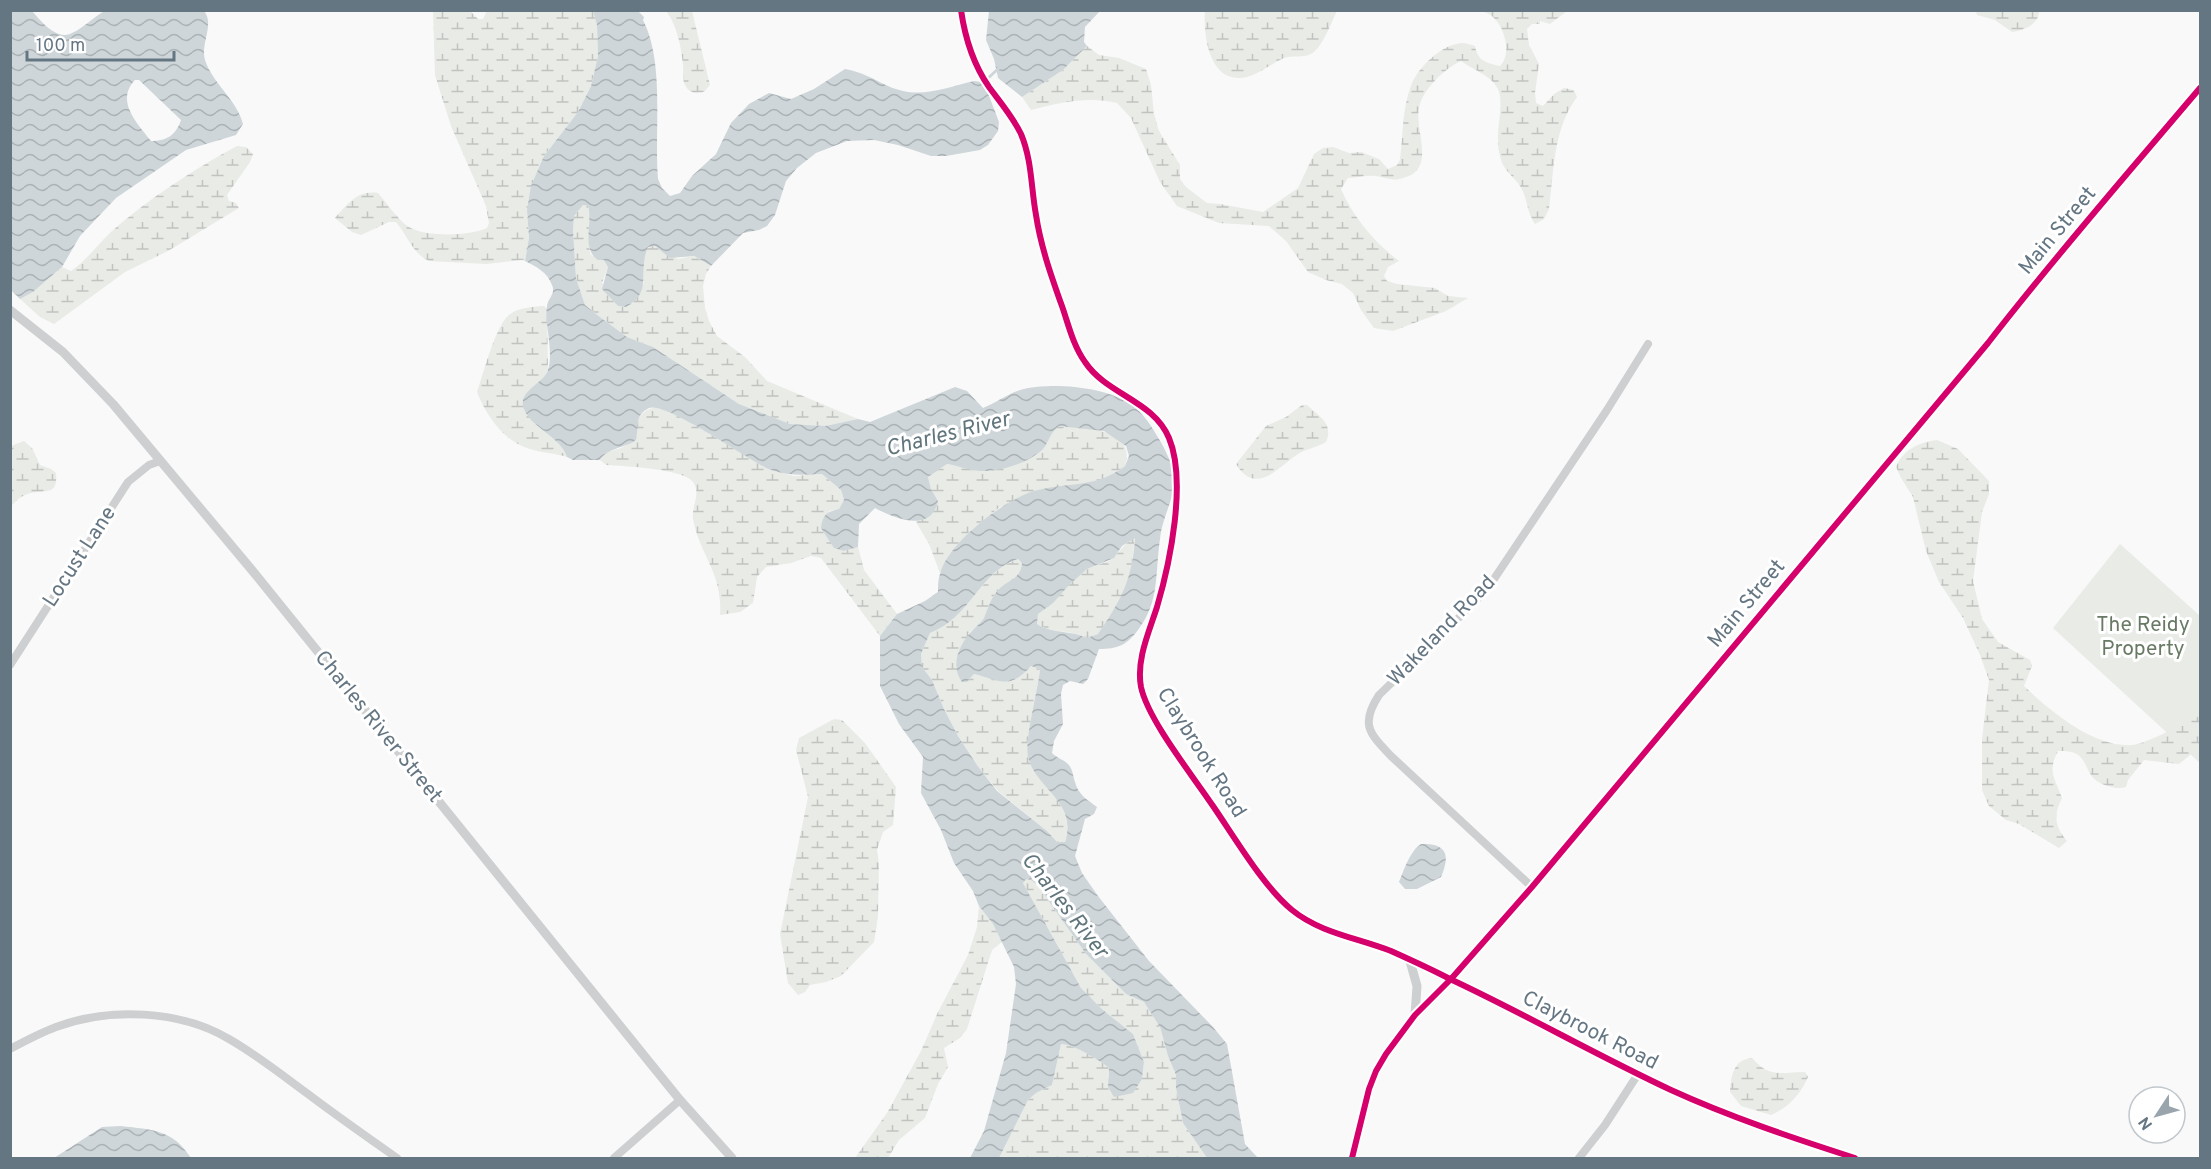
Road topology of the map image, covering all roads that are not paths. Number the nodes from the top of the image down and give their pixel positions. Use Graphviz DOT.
graph roads {
  1 [pos="961,10"];
  2 [pos="2200,88"];
  3 [pos="10,310"];
  4 [pos="1648,344"];
  5 [pos="160,461"];
  6 [pos="10,665"];
  7 [pos="1532,887"];
  8 [pos="1410,961"];
  9 [pos="1451,979"];
  10 [pos="1415,1015"];
  11 [pos="10,1049"];
  12 [pos="1638,1074"];
  13 [pos="680,1100"];
  14 [pos="397,1158"];
  15 [pos="614,1158"];
  16 [pos="732,1158"];
  17 [pos="1352,1158"];
  18 [pos="1579,1158"];
  19 [pos="1855,1158"];
  1 -- 8 [label="street, Claybrook Road"];
  2 -- 7 [label="street, Main Street"];
  3 -- 5 [label="street, Charles River Street"];
  4 -- 7 [label="street, Wakeland Road"];
  5 -- 6 [label="street, Locust Lane"];
  5 -- 13 [label="street, Charles River Street"];
  7 -- 9 [label="street, Main Street"];
  8 -- 9 [label="street, Claybrook Road"];
  8 -- 10 [label="street"];
  9 -- 10 [label="street, Main Street"];
  9 -- 12 [label="street, Claybrook Road"];
  10 -- 17 [label="street, Main Street"];
  11 -- 14 [label="street"];
  12 -- 18 [label="street"];
  12 -- 19 [label="street, Claybrook Road"];
  13 -- 15 [label="street"];
  13 -- 16 [label="street, Charles River Street"];
}
